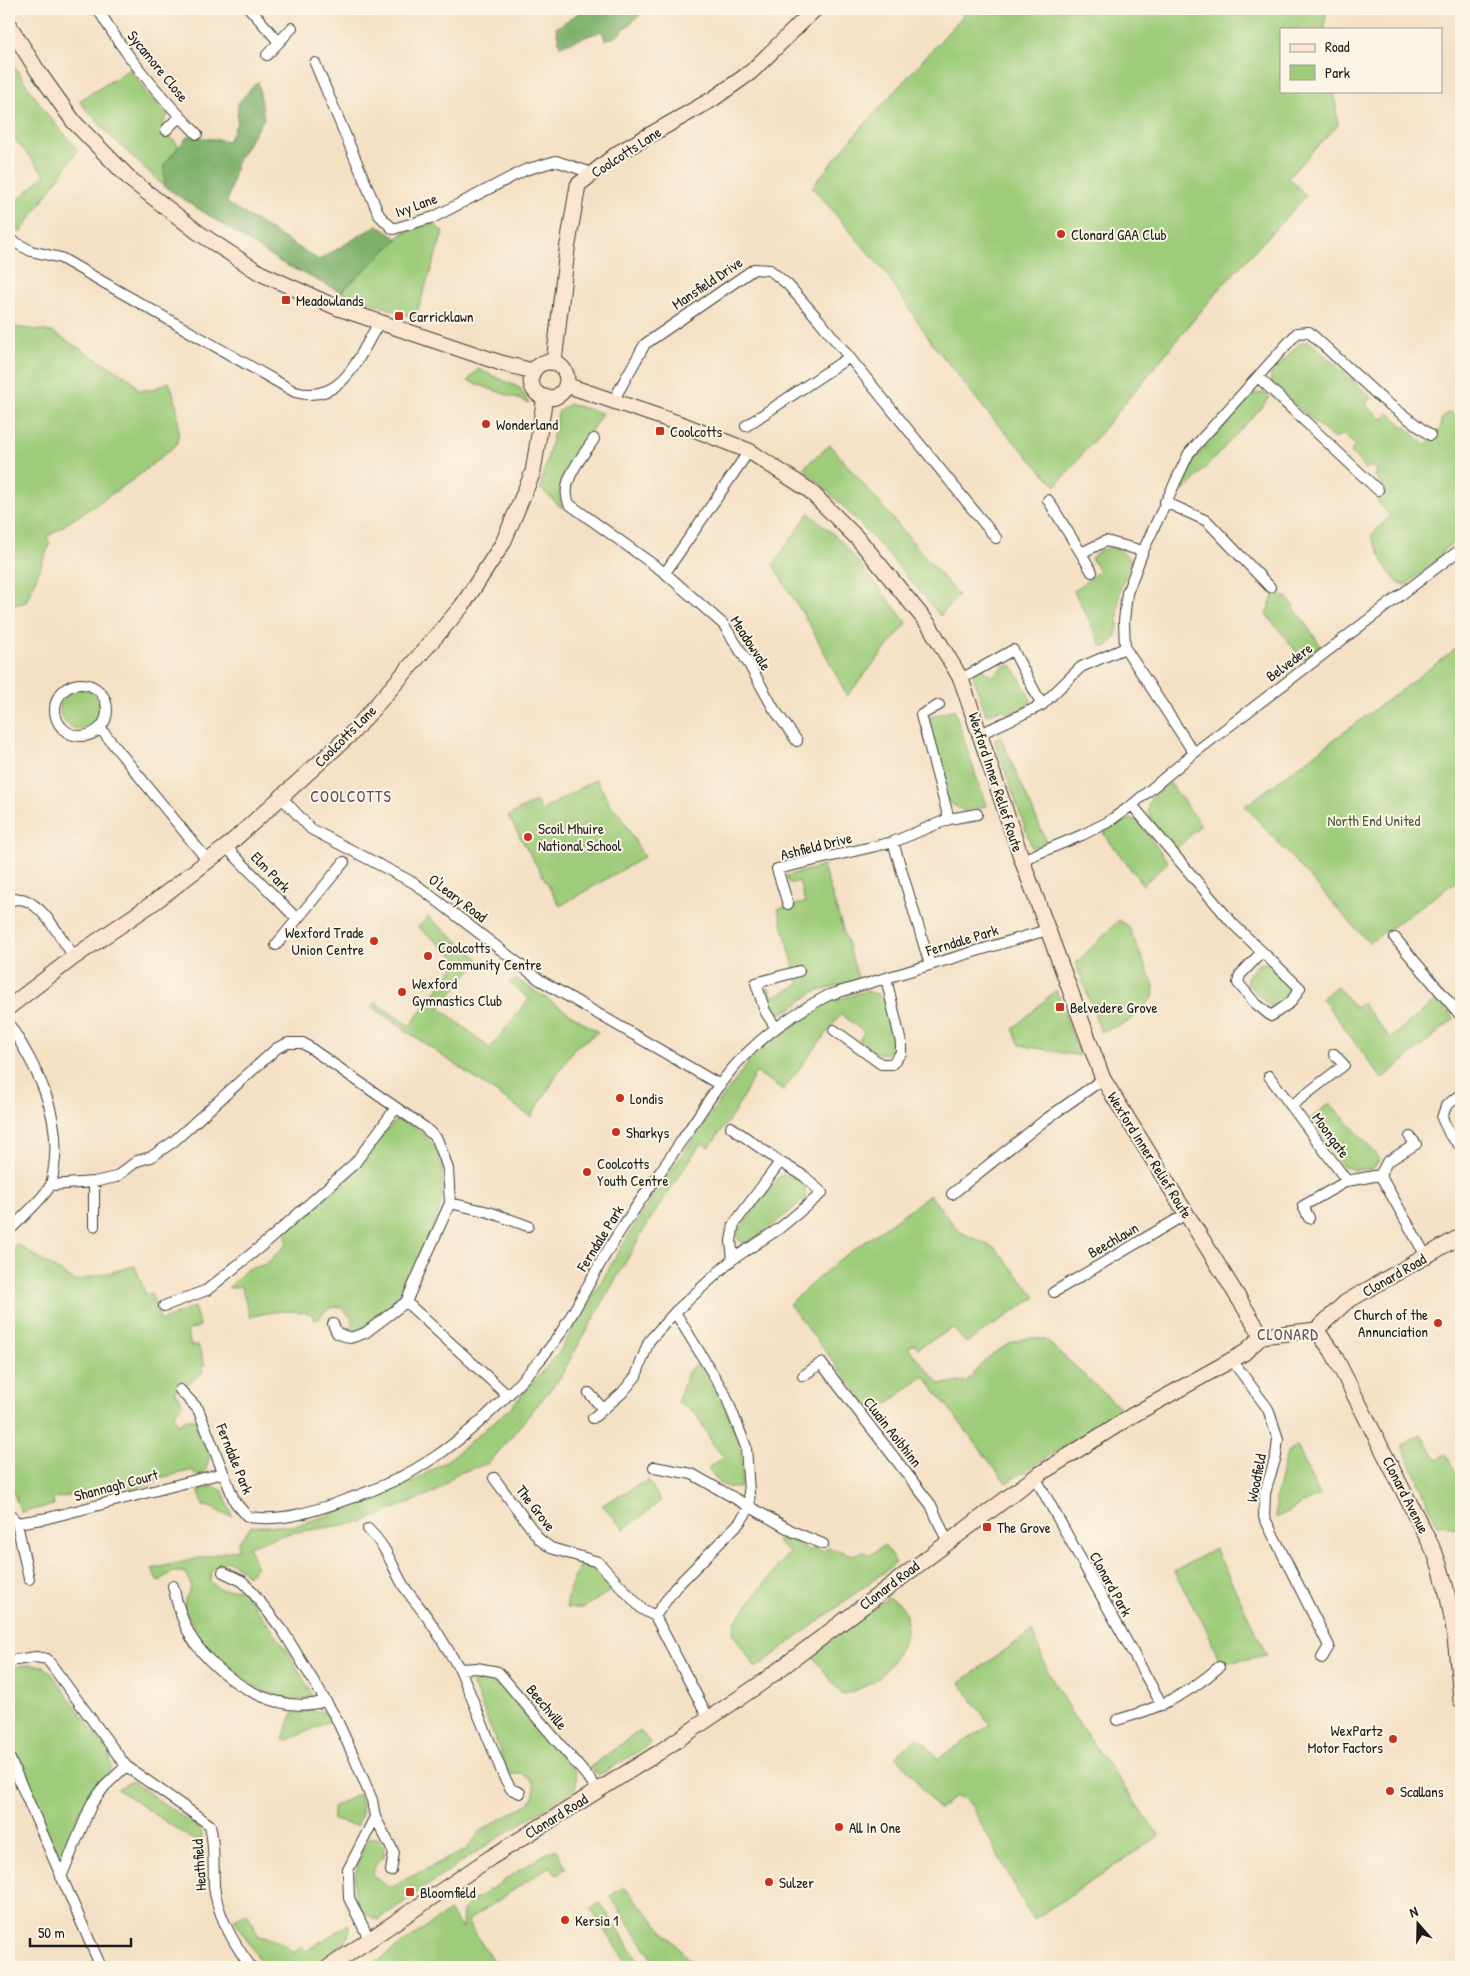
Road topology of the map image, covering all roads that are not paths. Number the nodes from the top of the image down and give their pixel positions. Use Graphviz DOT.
graph roads {
  1 [pos="98,9"];
  2 [pos="250,9"];
  3 [pos="815,9"];
  4 [pos="9,25"];
  5 [pos="292,28"];
  6 [pos="279,42"];
  7 [pos="267,55"];
  8 [pos="315,63"];
  9 [pos="180,116"];
  10 [pos="166,130"];
  11 [pos="196,134"];
  12 [pos="592,173"];
  13 [pos="9,239"];
  14 [pos="379,323"];
  15 [pos="848,358"];
  16 [pos="554,362"];
  17 [pos="532,371"];
  18 [pos="1258,377"];
  19 [pos="566,385"];
  20 [pos="545,397"];
  21 [pos="613,401"];
  22 [pos="746,426"];
  23 [pos="1430,435"];
  24 [pos="594,439"];
  25 [pos="748,451"];
  26 [pos="1378,490"];
  27 [pos="1048,500"];
  28 [pos="1165,502"];
  29 [pos="996,538"];
  30 [pos="1461,549"];
  31 [pos="1142,552"];
  32 [pos="1081,553"];
  33 [pos="1092,572"];
  34 [pos="665,573"];
  35 [pos="1270,587"];
  36 [pos="1125,648"];
  37 [pos="962,679"];
  38 [pos="939,704"];
  39 [pos="1042,705"];
  40 [pos="100,728"];
  41 [pos="980,734"];
  42 [pos="797,741"];
  43 [pos="1194,754"];
  44 [pos="282,798"];
  45 [pos="1132,805"];
  46 [pos="978,814"];
  47 [pos="948,819"];
  48 [pos="893,842"];
  49 [pos="226,847"];
  50 [pos="1022,860"];
  51 [pos="208,861"];
  52 [pos="344,862"];
  53 [pos="9,902"];
  54 [pos="788,904"];
  55 [pos="296,918"];
  56 [pos="1047,930"];
  57 [pos="1395,938"];
  58 [pos="276,945"];
  59 [pos="1262,952"];
  60 [pos="74,957"];
  61 [pos="930,965"];
  62 [pos="799,971"];
  63 [pos="886,978"];
  64 [pos="9,1007"];
  65 [pos="1461,1016"];
  66 [pos="9,1024"];
  67 [pos="776,1028"];
  68 [pos="834,1030"];
  69 [pos="1334,1054"];
  70 [pos="1269,1076"];
  71 [pos="1103,1078"];
  72 [pos="720,1085"];
  73 [pos="1461,1094"];
  74 [pos="1291,1106"];
  75 [pos="396,1108"];
  76 [pos="731,1127"];
  77 [pos="1410,1137"];
  78 [pos="1461,1147"];
  79 [pos="780,1162"];
  80 [pos="1380,1175"];
  81 [pos="1347,1181"];
  82 [pos="94,1182"];
  83 [pos="51,1185"];
  84 [pos="952,1194"];
  85 [pos="450,1203"];
  86 [pos="1186,1214"];
  87 [pos="1309,1218"];
  88 [pos="94,1226"];
  89 [pos="528,1226"];
  90 [pos="9,1231"];
  91 [pos="1461,1236"];
  92 [pos="1426,1256"];
  93 [pos="733,1259"];
  94 [pos="1054,1292"];
  95 [pos="406,1302"];
  96 [pos="164,1306"];
  97 [pos="675,1312"];
  98 [pos="332,1324"];
  99 [pos="1316,1330"];
  100 [pos="1262,1336"];
  101 [pos="1232,1360"];
  102 [pos="803,1376"];
  103 [pos="180,1390"];
  104 [pos="589,1393"];
  105 [pos="507,1395"];
  106 [pos="603,1409"];
  107 [pos="593,1418"];
  108 [pos="654,1467"];
  109 [pos="223,1473"];
  110 [pos="1035,1477"];
  111 [pos="494,1478"];
  112 [pos="750,1506"];
  113 [pos="9,1513"];
  114 [pos="17,1523"];
  115 [pos="368,1529"];
  116 [pos="947,1541"];
  117 [pos="823,1544"];
  118 [pos="224,1572"];
  119 [pos="29,1579"];
  120 [pos="173,1586"];
  121 [pos="655,1616"];
  122 [pos="1322,1658"];
  123 [pos="9,1660"];
  124 [pos="1219,1667"];
  125 [pos="460,1669"];
  126 [pos="1460,1674"];
  127 [pos="325,1701"];
  128 [pos="1461,1701"];
  129 [pos="1162,1705"];
  130 [pos="709,1719"];
  131 [pos="1117,1720"];
  132 [pos="9,1757"];
  133 [pos="126,1766"];
  134 [pos="598,1789"];
  135 [pos="520,1793"];
  136 [pos="375,1817"];
  137 [pos="390,1871"];
  138 [pos="61,1877"];
  139 [pos="369,1939"];
  140 [pos="101,1967"];
  141 [pos="251,1967"];
  142 [pos="329,1967"];
  1 -- 9 [label="street, Sycamore Close"];
  2 -- 6 [label="street"];
  3 -- 12 [label="street, Coolcotts Lane"];
  4 -- 14 [label="street"];
  5 -- 6 [label="street"];
  6 -- 7 [label="street"];
  8 -- 12 [label="street, Ivy Lane"];
  9 -- 10 [label="street, Sycamore Close"];
  9 -- 11 [label="street, Sycamore Close"];
  12 -- 16 [label="street, Coolcotts Lane"];
  13 -- 14 [label="street"];
  14 -- 17 [label="street"];
  15 -- 21 [label="street, Mansfield Drive"];
  15 -- 22 [label="street"];
  15 -- 29 [label="street, Mansfield Drive"];
  16 -- 17 [label="street"];
  16 -- 19 [label="street"];
  17 -- 20 [label="street"];
  18 -- 23 [label="street"];
  18 -- 26 [label="street"];
  18 -- 28 [label="street"];
  19 -- 20 [label="street"];
  19 -- 21 [label="street, Wexford Inner Relief Route"];
  20 -- 44 [label="street, Coolcotts Lane"];
  21 -- 25 [label="street, Wexford Inner Relief Route"];
  24 -- 34 [label="street, Meadowvale"];
  25 -- 34 [label="street"];
  25 -- 37 [label="street, Wexford Inner Relief Route"];
  27 -- 32 [label="street"];
  28 -- 31 [label="street"];
  28 -- 35 [label="street"];
  30 -- 43 [label="street, Belvedere"];
  31 -- 32 [label="street"];
  31 -- 36 [label="street"];
  32 -- 33 [label="street"];
  34 -- 42 [label="street, Meadowvale"];
  36 -- 39 [label="street"];
  36 -- 43 [label="street"];
  37 -- 39 [label="street"];
  37 -- 41 [label="street, Wexford Inner Relief Route"];
  38 -- 47 [label="street"];
  39 -- 41 [label="street"];
  40 -- 40 [label="street"];
  40 -- 51 [label="street"];
  41 -- 50 [label="street, Wexford Inner Relief Route"];
  43 -- 45 [label="street, Belvedere"];
  44 -- 49 [label="street, Coolcotts Lane"];
  44 -- 72 [label="street, O'Leary Road"];
  45 -- 50 [label="street, Belvedere"];
  45 -- 59 [label="street"];
  46 -- 47 [label="street, Ashfield Drive"];
  47 -- 48 [label="street, Ashfield Drive"];
  48 -- 54 [label="street, Ashfield Drive"];
  48 -- 61 [label="street"];
  49 -- 51 [label="street, Coolcotts Lane"];
  49 -- 55 [label="street, Elm Park"];
  50 -- 56 [label="street, Wexford Inner Relief Route"];
  51 -- 60 [label="street, Coolcotts Lane"];
  52 -- 55 [label="street"];
  53 -- 60 [label="street"];
  55 -- 58 [label="street"];
  56 -- 61 [label="street, Ferndale Park"];
  56 -- 71 [label="street, Wexford Inner Relief Route"];
  57 -- 65 [label="street"];
  59 -- 59 [label="street"];
  60 -- 64 [label="street, Coolcotts Lane"];
  61 -- 63 [label="street, Ferndale Park"];
  62 -- 67 [label="street"];
  63 -- 67 [label="street, Ferndale Park"];
  63 -- 68 [label="street"];
  66 -- 83 [label="street"];
  67 -- 72 [label="street, Ferndale Park"];
  69 -- 74 [label="street, Moongate"];
  70 -- 74 [label="street, Moongate"];
  71 -- 84 [label="street"];
  71 -- 86 [label="street, Wexford Inner Relief Route"];
  72 -- 105 [label="street, Ferndale Park"];
  73 -- 78 [label="street"];
  74 -- 81 [label="street, Moongate"];
  75 -- 82 [label="street"];
  75 -- 85 [label="street"];
  75 -- 96 [label="street"];
  76 -- 79 [label="street"];
  77 -- 80 [label="street"];
  79 -- 93 [label="street"];
  79 -- 93 [label="street"];
  80 -- 81 [label="street, Moongate"];
  80 -- 92 [label="street"];
  81 -- 87 [label="street, Moongate"];
  82 -- 83 [label="street"];
  82 -- 88 [label="street"];
  83 -- 90 [label="street"];
  85 -- 89 [label="street"];
  85 -- 95 [label="street"];
  86 -- 94 [label="street, Beechlawn"];
  86 -- 100 [label="street, Wexford Inner Relief Route"];
  91 -- 92 [label="street, Clonard Road"];
  92 -- 99 [label="street, Clonard Road"];
  93 -- 97 [label="street"];
  95 -- 98 [label="street"];
  95 -- 105 [label="street"];
  97 -- 106 [label="street"];
  97 -- 112 [label="street"];
  99 -- 100 [label="street"];
  99 -- 126 [label="street, Clonard Avenue"];
  100 -- 101 [label="street, Clonard Road"];
  101 -- 110 [label="street, Clonard Road"];
  101 -- 122 [label="street, Woodfield"];
  102 -- 116 [label="street, Cluain Aoibhinn"];
  103 -- 109 [label="street, Ferndale Park"];
  104 -- 106 [label="street"];
  105 -- 109 [label="street, Ferndale Park"];
  106 -- 107 [label="street"];
  108 -- 112 [label="street"];
  109 -- 114 [label="street, Shannagh Court"];
  110 -- 116 [label="street, Clonard Road"];
  110 -- 129 [label="street, Clonard Park"];
  111 -- 121 [label="street, The Grove"];
  112 -- 117 [label="street"];
  112 -- 121 [label="street"];
  113 -- 114 [label="street"];
  114 -- 119 [label="street"];
  115 -- 125 [label="street"];
  116 -- 130 [label="street, Clonard Road"];
  118 -- 127 [label="street"];
  120 -- 127 [label="street"];
  121 -- 130 [label="street, The Grove"];
  123 -- 133 [label="street, Heathfield"];
  124 -- 129 [label="street"];
  125 -- 134 [label="street, Beechville"];
  125 -- 135 [label="street"];
  126 -- 128 [label="street, Clonard Avenue"];
  127 -- 136 [label="street"];
  129 -- 131 [label="street"];
  130 -- 134 [label="street, Clonard Road"];
  132 -- 138 [label="street"];
  133 -- 138 [label="street"];
  133 -- 141 [label="street, Heathfield"];
  134 -- 139 [label="street, Clonard Road"];
  136 -- 137 [label="street"];
  136 -- 139 [label="street"];
  138 -- 140 [label="street"];
  139 -- 142 [label="street, Clonard Road"];
}
